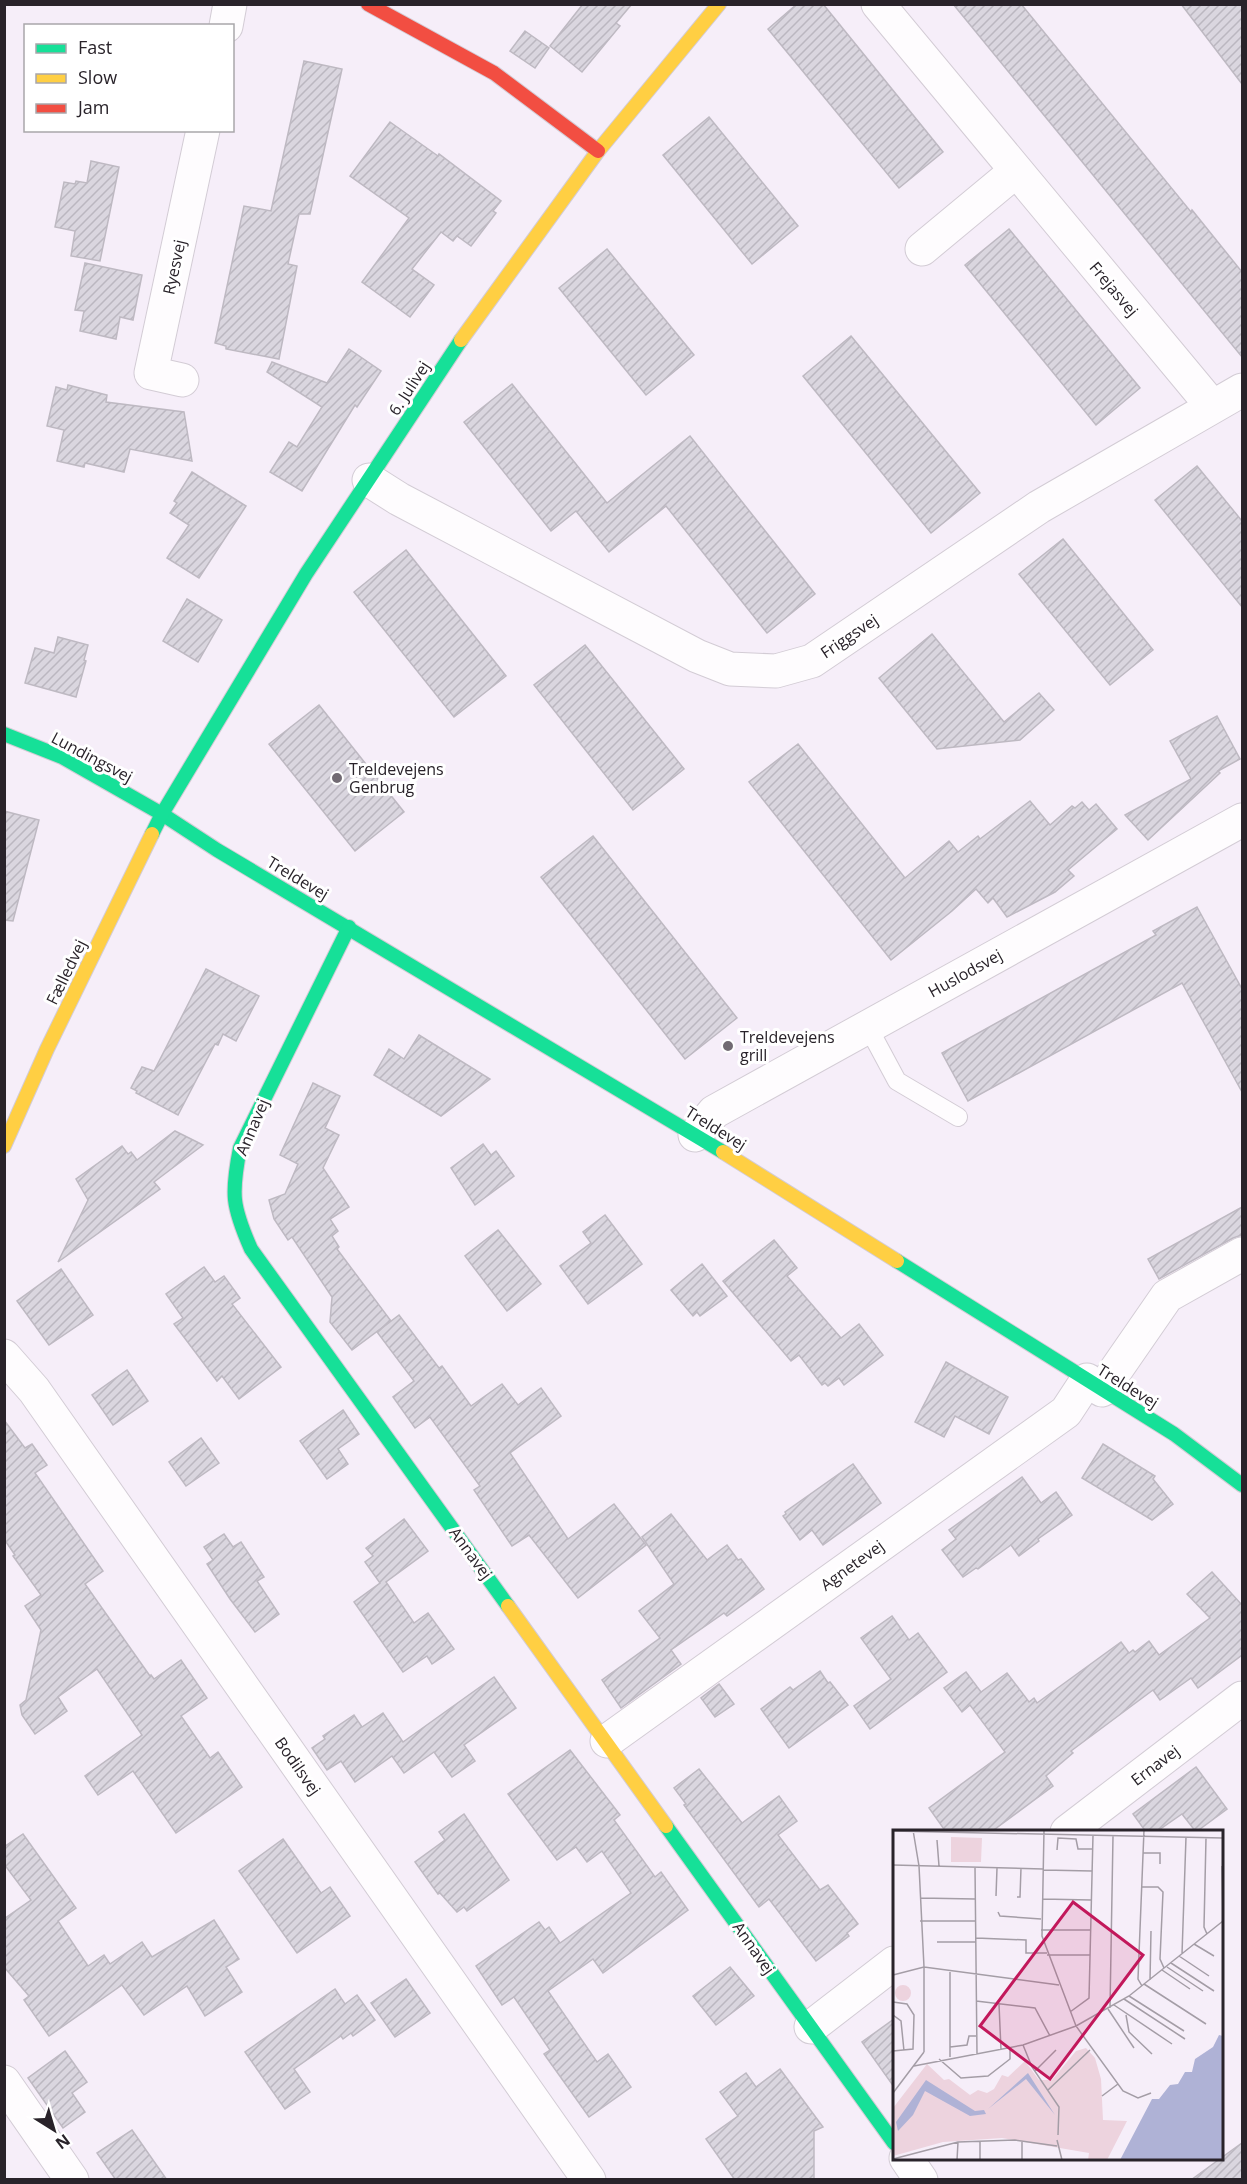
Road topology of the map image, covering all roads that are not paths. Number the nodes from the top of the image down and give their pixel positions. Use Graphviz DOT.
graph roads {
  1 [pos="230,4"];
  2 [pos="368,4"];
  3 [pos="878,4"];
  4 [pos="719,5"];
  5 [pos="226,24"];
  6 [pos="203,132"];
  7 [pos="598,151"];
  8 [pos="1016,171"];
  9 [pos="922,249"];
  10 [pos="182,380"];
  11 [pos="1242,390"];
  12 [pos="1212,406"];
  13 [pos="369,480"];
  14 [pos="4,734"];
  15 [pos="162,814"];
  16 [pos="1242,820"];
  17 [pos="349,927"];
  18 [pos="868,1028"];
  19 [pos="958,1117"];
  20 [pos="695,1135"];
  21 [pos="4,1146"];
  22 [pos="1242,1254"];
  23 [pos="4,1356"];
  24 [pos="1094,1385"];
  25 [pos="1242,1485"];
  26 [pos="1242,1698"];
  27 [pos="606,1741"];
  28 [pos="1070,1830"];
  29 [pos="893,1965"];
  30 [pos="811,2027"];
  31 [pos="4,2082"];
  32 [pos="893,2142"];
  33 [pos="907,2160"];
  34 [pos="72,2180"];
  35 [pos="589,2180"];
  36 [pos="921,2180"];
  1 -- 5 [label="street"];
  2 -- 7 [label="street"];
  3 -- 8 [label="street, Frejasvej"];
  4 -- 7 [label="street, 6. Julivej"];
  6 -- 10 [label="street, Ryesvej"];
  7 -- 13 [label="street, 6. Julivej"];
  8 -- 9 [label="street"];
  8 -- 12 [label="street, Frejasvej"];
  11 -- 12 [label="street, Friggsvej"];
  12 -- 13 [label="street, Friggsvej"];
  13 -- 15 [label="street, 6. Julivej"];
  14 -- 15 [label="street, Lundingsvej"];
  15 -- 17 [label="street, Treldevej"];
  15 -- 21 [label="street, Fælledvej"];
  16 -- 18 [label="street, Huslodsvej"];
  17 -- 20 [label="street, Treldevej"];
  17 -- 27 [label="street, Annavej"];
  18 -- 19 [label="lane"];
  18 -- 20 [label="street, Huslodsvej"];
  20 -- 24 [label="street, Treldevej"];
  22 -- 24 [label="street, Agnetevej"];
  23 -- 35 [label="street, Bodilsvej"];
  24 -- 25 [label="street, Treldevej"];
  24 -- 27 [label="street, Agnetevej"];
  26 -- 28 [label="street, Ernavej"];
  27 -- 30 [label="street, Annavej"];
  29 -- 30 [label="street"];
  30 -- 32 [label="street, Annavej"];
  31 -- 34 [label="street"];
  33 -- 36 [label="street"];
}
